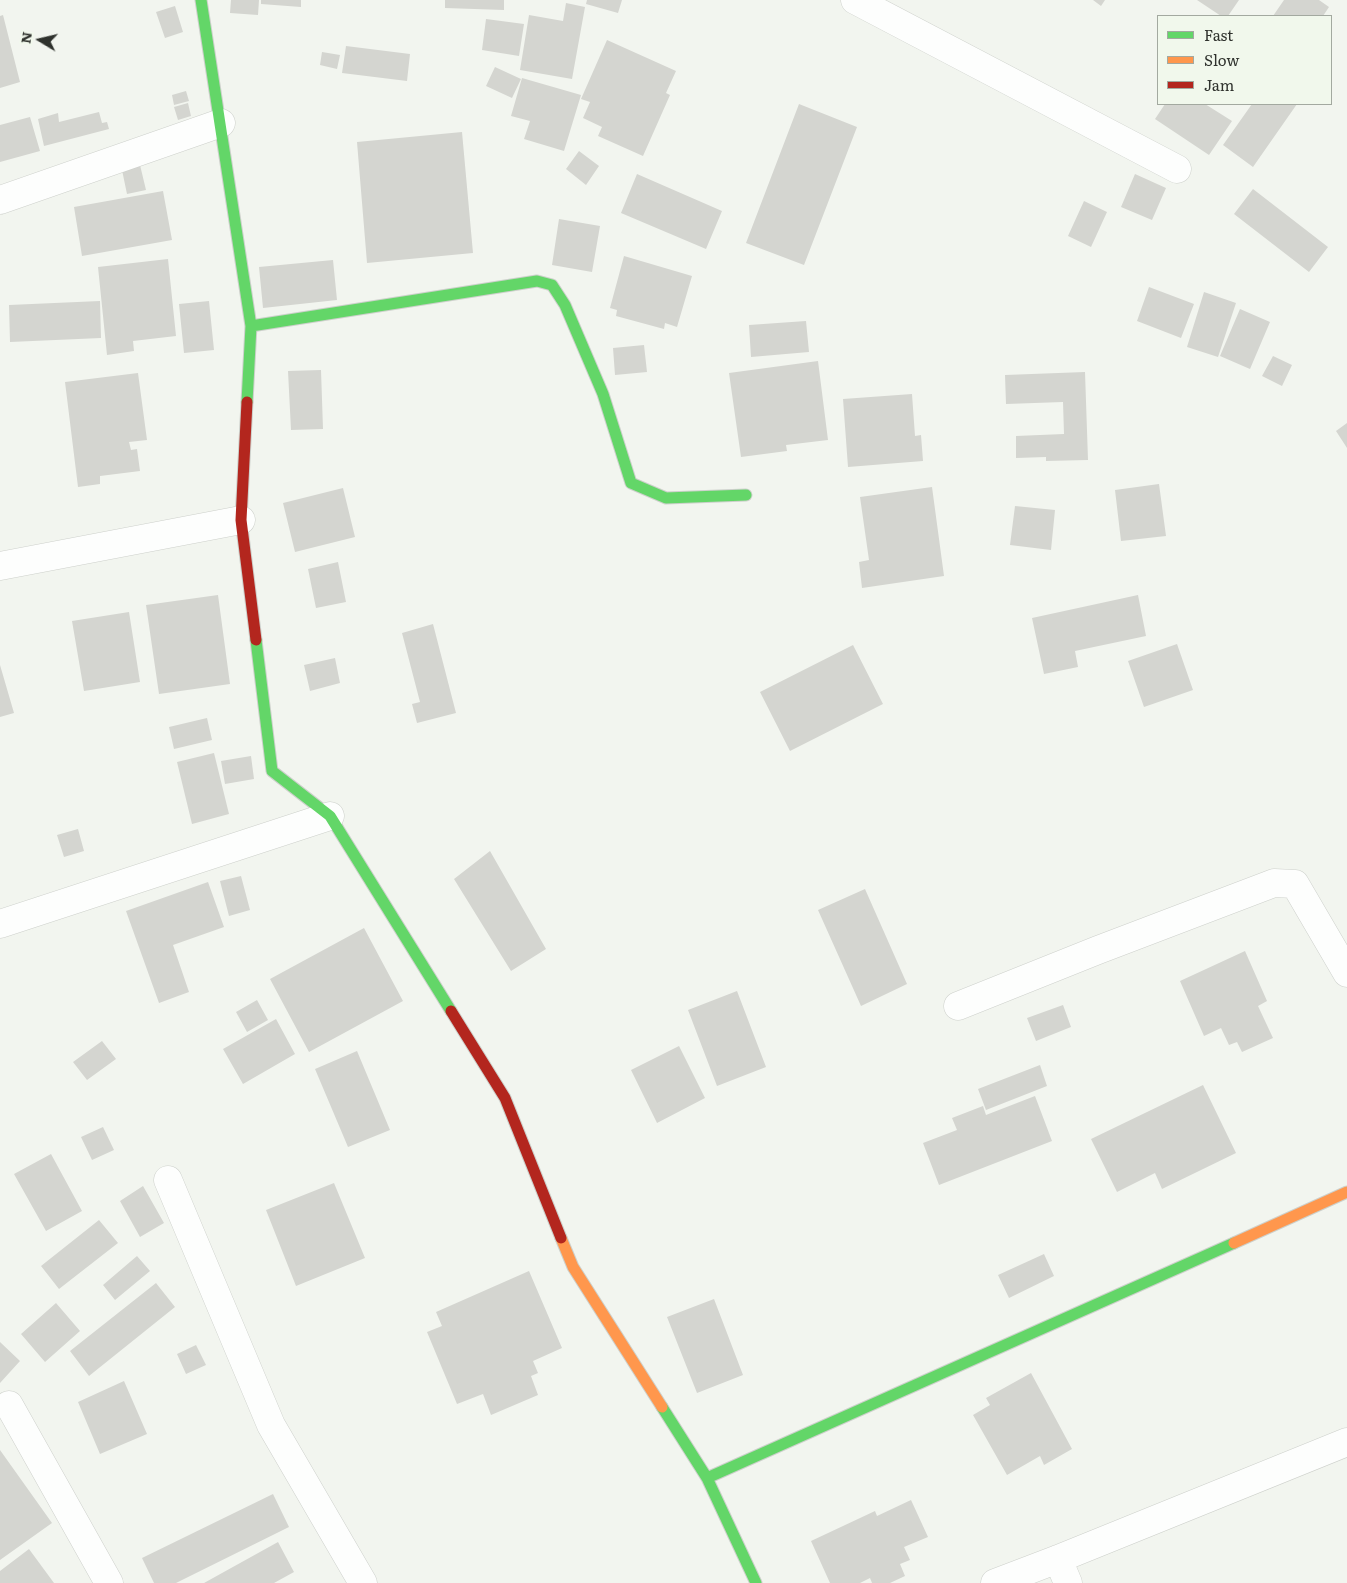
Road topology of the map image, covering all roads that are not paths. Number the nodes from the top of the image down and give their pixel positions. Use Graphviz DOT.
graph roads {
  1 [pos="201,0"];
  2 [pos="855,0"];
  3 [pos="222,123"];
  4 [pos="1177,169"];
  5 [pos="0,200"];
  6 [pos="251,326"];
  7 [pos="746,495"];
  8 [pos="241,520"];
  9 [pos="0,566"];
  10 [pos="330,816"];
  11 [pos="0,924"];
  12 [pos="1347,973"];
  13 [pos="958,1006"];
  14 [pos="168,1180"];
  15 [pos="1347,1192"];
  16 [pos="9,1405"];
  17 [pos="1347,1442"];
  18 [pos="706,1478"];
  19 [pos="1063,1571"];
  20 [pos="109,1583"];
  21 [pos="363,1583"];
  22 [pos="756,1583"];
  23 [pos="995,1583"];
  1 -- 3 [label="street"];
  2 -- 4 [label="street"];
  3 -- 5 [label="street"];
  3 -- 6 [label="street"];
  6 -- 7 [label="street"];
  6 -- 8 [label="street"];
  8 -- 9 [label="street"];
  8 -- 10 [label="street"];
  10 -- 11 [label="street"];
  10 -- 18 [label="street"];
  12 -- 13 [label="street"];
  14 -- 21 [label="street"];
  15 -- 18 [label="street"];
  16 -- 20 [label="street"];
  17 -- 19 [label="street"];
  18 -- 22 [label="street"];
  19 -- 23 [label="street"];
}
